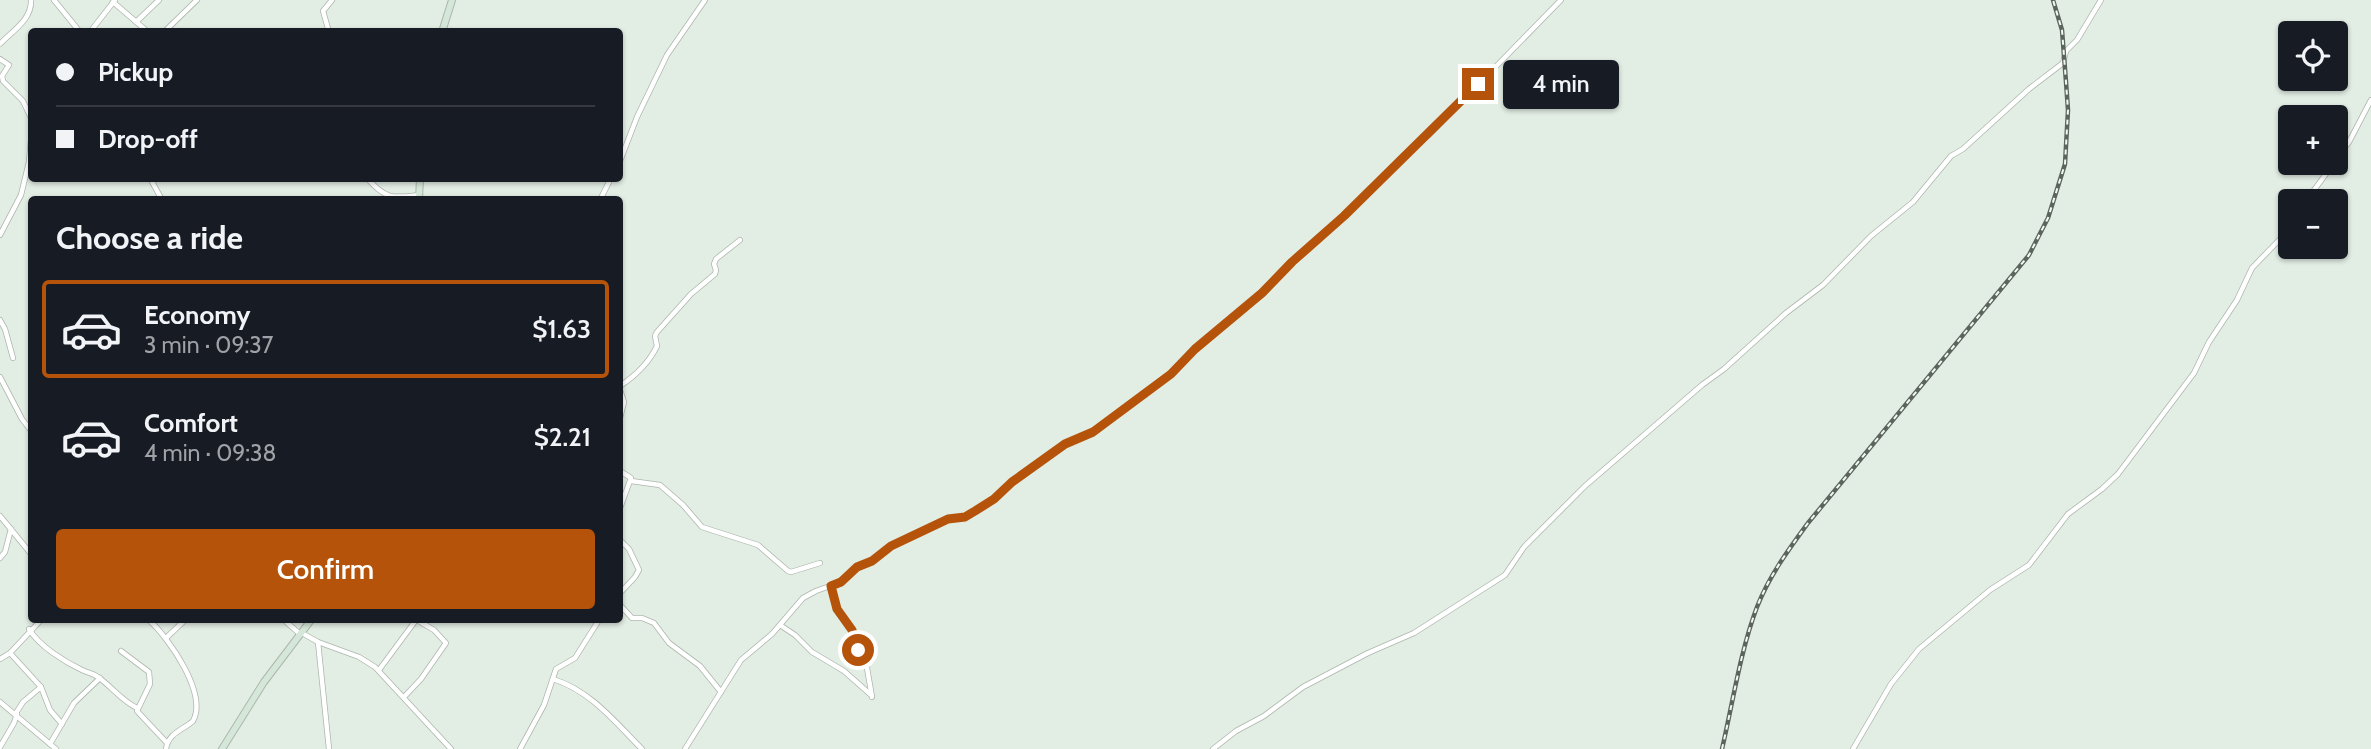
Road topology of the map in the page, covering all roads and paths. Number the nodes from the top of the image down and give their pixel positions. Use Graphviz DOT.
graph roads {
  1 [pos="31,0"];
  2 [pos="54,0"];
  3 [pos="159,0"];
  4 [pos="197,0"];
  5 [pos="332,0"];
  6 [pos="452,0"];
  7 [pos="705,0"];
  8 [pos="1561,0"];
  9 [pos="2101,0"];
  10 [pos="114,1"];
  11 [pos="136,22"];
  12 [pos="77,28"];
  13 [pos="93,28"];
  14 [pos="143,28"];
  15 [pos="168,28"];
  16 [pos="328,28"];
  17 [pos="443,28"];
  18 [pos="0,44"];
  19 [pos="0,59"];
  20 [pos="2371,100"];
  21 [pos="28,111"];
  22 [pos="2348,143"];
  23 [pos="623,153"];
  24 [pos="28,166"];
  25 [pos="371,182"];
  26 [pos="389,196"];
  27 [pos="0,235"];
  28 [pos="740,240"];
  29 [pos="2278,241"];
  30 [pos="0,320"];
  31 [pos="13,358"];
  32 [pos="0,377"];
  33 [pos="623,385"];
  34 [pos="28,426"];
  35 [pos="623,472"];
  36 [pos="631,481"];
  37 [pos="623,501"];
  38 [pos="0,516"];
  39 [pos="11,529"];
  40 [pos="623,543"];
  41 [pos="28,550"];
  42 [pos="0,558"];
  43 [pos="820,563"];
  44 [pos="831,586"];
  45 [pos="623,590"];
  46 [pos="623,608"];
  47 [pos="37,623"];
  48 [pos="152,623"];
  49 [pos="183,623"];
  50 [pos="288,623"];
  51 [pos="309,623"];
  52 [pos="414,623"];
  53 [pos="421,623"];
  54 [pos="597,623"];
  55 [pos="780,625"];
  56 [pos="29,629"];
  57 [pos="302,634"];
  58 [pos="166,638"];
  59 [pos="318,642"];
  60 [pos="121,651"];
  61 [pos="10,653"];
  62 [pos="0,659"];
  63 [pos="379,670"];
  64 [pos="100,678"];
  65 [pos="553,679"];
  66 [pos="41,687"];
  67 [pos="721,693"];
  68 [pos="404,697"];
  69 [pos="0,702"];
  70 [pos="136,708"];
  71 [pos="16,714"];
  72 [pos="62,724"];
  73 [pos="50,744"];
  74 [pos="167,746"];
  75 [pos="0,747"];
  76 [pos="56,749"];
  77 [pos="222,749"];
  78 [pos="329,749"];
  79 [pos="451,749"];
  80 [pos="520,749"];
  81 [pos="642,749"];
  82 [pos="685,749"];
  83 [pos="1213,749"];
  84 [pos="1853,749"];
  1 -- 18 [label="street"];
  2 -- 12 [label="street"];
  3 -- 11 [label="street"];
  4 -- 15 [label="street"];
  5 -- 16 [label="street"];
  6 -- 17 [label="street"];
  7 -- 23 [label="street"];
  8 -- 44 [label="street"];
  9 -- 83 [label="street"];
  10 -- 11 [label="street"];
  10 -- 13 [label="street"];
  11 -- 14 [label="street"];
  19 -- 21 [label="street"];
  20 -- 22 [label="street"];
  24 -- 27 [label="street"];
  25 -- 26 [label="street"];
  28 -- 33 [label="street"];
  29 -- 84 [label="street"];
  30 -- 31 [label="street"];
  32 -- 34 [label="street"];
  35 -- 36 [label="street"];
  36 -- 37 [label="street"];
  36 -- 43 [label="street"];
  38 -- 39 [label="street"];
  39 -- 41 [label="street"];
  39 -- 42 [label="street"];
  40 -- 45 [label="street"];
  44 -- 55 [label="street"];
  44 -- 55 [label="street"];
  46 -- 67 [label="street"];
  47 -- 56 [label="street"];
  48 -- 58 [label="street"];
  49 -- 58 [label="street"];
  50 -- 57 [label="street"];
  51 -- 57 [label="street"];
  52 -- 63 [label="street"];
  53 -- 68 [label="street"];
  54 -- 65 [label="street"];
  55 -- 67 [label="street"];
  56 -- 61 [label="street"];
  56 -- 64 [label="street"];
  57 -- 59 [label="street"];
  57 -- 77 [label="street"];
  58 -- 74 [label="street"];
  59 -- 63 [label="street"];
  59 -- 78 [label="street"];
  60 -- 70 [label="street"];
  61 -- 62 [label="street"];
  61 -- 66 [label="street"];
  63 -- 68 [label="street"];
  64 -- 70 [label="street"];
  64 -- 72 [label="street"];
  65 -- 80 [label="street"];
  65 -- 81 [label="street"];
  66 -- 71 [label="street"];
  66 -- 72 [label="street"];
  67 -- 82 [label="street"];
  68 -- 79 [label="street"];
  69 -- 71 [label="street"];
  70 -- 74 [label="street"];
  71 -- 73 [label="street"];
  71 -- 75 [label="street"];
  72 -- 73 [label="street"];
  73 -- 76 [label="street"];
}
